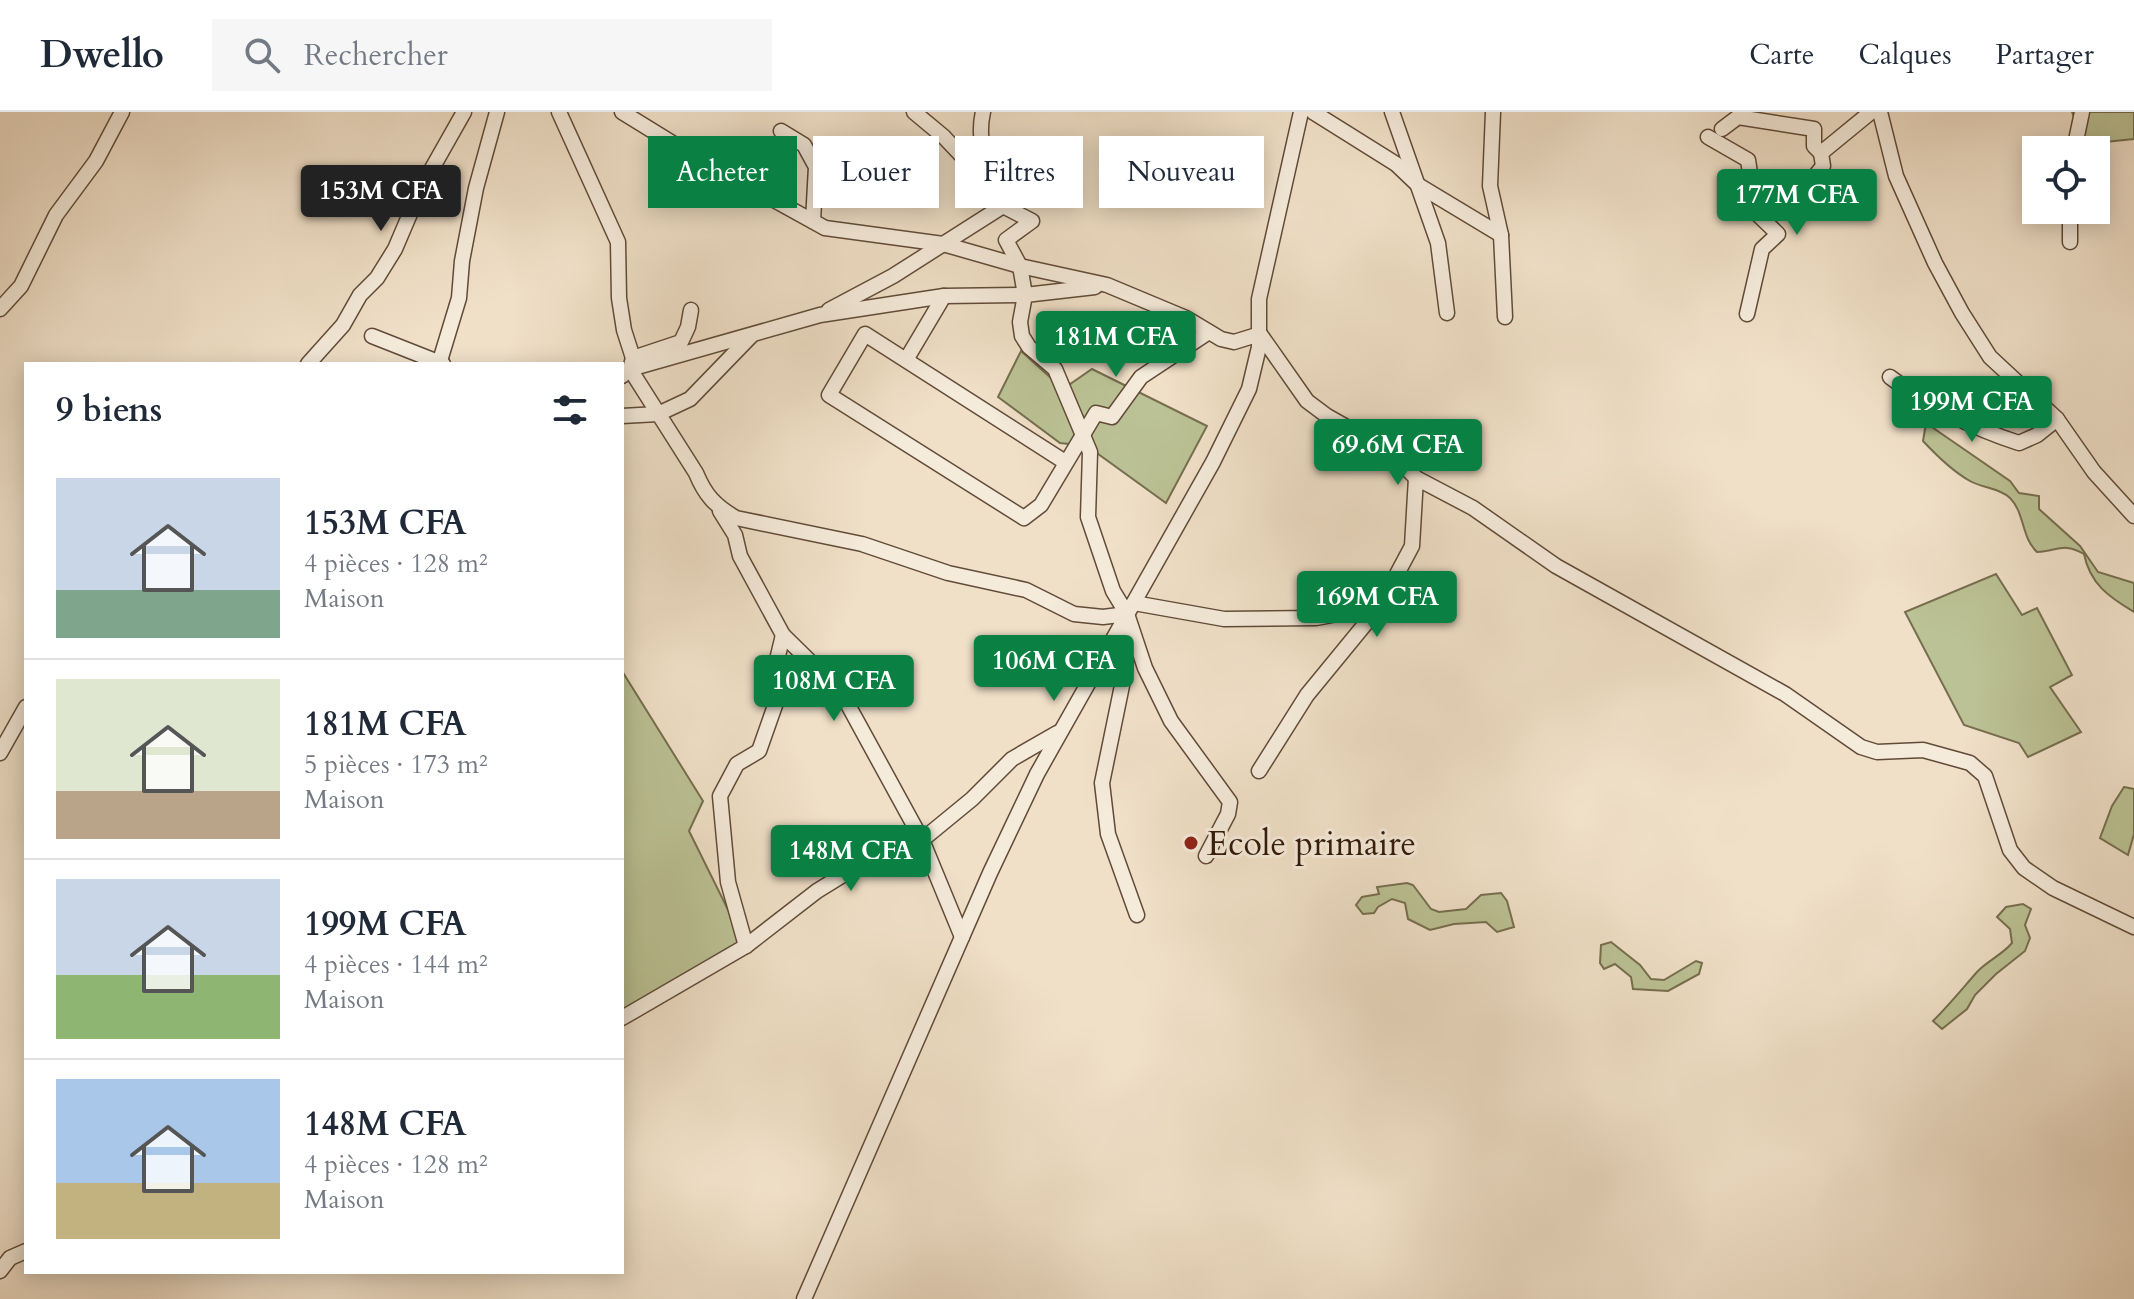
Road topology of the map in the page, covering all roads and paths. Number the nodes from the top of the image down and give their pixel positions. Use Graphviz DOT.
graph roads {
  1 [pos="122,112"];
  2 [pos="464,112"];
  3 [pos="497,112"];
  4 [pos="559,112"];
  5 [pos="622,112"];
  6 [pos="914,112"];
  7 [pos="983,112"];
  8 [pos="1301,112"];
  9 [pos="1313,112"];
  10 [pos="1392,112"];
  11 [pos="1493,112"];
  12 [pos="1871,112"];
  13 [pos="1880,112"];
  14 [pos="2082,112"];
  15 [pos="1721,122"];
  16 [pos="781,131"];
  17 [pos="982,136"];
  18 [pos="2077,136"];
  19 [pos="955,149"];
  20 [pos="1821,153"];
  21 [pos="1737,154"];
  22 [pos="1751,181"];
  23 [pos="1418,185"];
  24 [pos="1000,208"];
  25 [pos="1007,208"];
  26 [pos="813,221"];
  27 [pos="2070,224"];
  28 [pos="1501,235"];
  29 [pos="2070,242"];
  30 [pos="943,244"];
  31 [pos="1020,266"];
  32 [pos="1107,285"];
  33 [pos="1025,295"];
  34 [pos="944,296"];
  35 [pos="0,309"];
  36 [pos="691,310"];
  37 [pos="1447,313"];
  38 [pos="1747,314"];
  39 [pos="820,315"];
  40 [pos="1505,317"];
  41 [pos="1209,332"];
  42 [pos="754,333"];
  43 [pos="1260,334"];
  44 [pos="372,336"];
  45 [pos="906,360"];
  46 [pos="310,362"];
  47 [pos="437,362"];
  48 [pos="440,362"];
  49 [pos="628,368"];
  50 [pos="1890,377"];
  51 [pos="624,387"];
  52 [pos="658,414"];
  53 [pos="624,416"];
  54 [pos="2057,419"];
  55 [pos="1084,438"];
  56 [pos="1065,462"];
  57 [pos="1416,478"];
  58 [pos="718,507"];
  59 [pos="2134,516"];
  60 [pos="1380,606"];
  61 [pos="1130,608"];
  62 [pos="783,635"];
  63 [pos="24,711"];
  64 [pos="1059,732"];
  65 [pos="0,753"];
  66 [pos="1259,771"];
  67 [pos="922,840"];
  68 [pos="1206,856"];
  69 [pos="1137,915"];
  70 [pos="2134,927"];
  71 [pos="962,937"];
  72 [pos="746,946"];
  73 [pos="624,1017"];
  74 [pos="24,1252"];
  75 [pos="0,1271"];
  76 [pos="804,1299"];
  1 -- 35 [label="street"];
  2 -- 46 [label="street"];
  3 -- 48 [label="street"];
  4 -- 49 [label="street"];
  5 -- 26 [label="street"];
  6 -- 19 [label="street"];
  7 -- 17 [label="street"];
  8 -- 43 [label="street"];
  9 -- 23 [label="street"];
  10 -- 23 [label="street"];
  11 -- 28 [label="street"];
  12 -- 20 [label="street"];
  13 -- 54 [label="street"];
  14 -- 18 [label="street"];
  15 -- 20 [label="street"];
  15 -- 21 [label="street"];
  15 -- 21 [label="street"];
  16 -- 26 [label="street"];
  20 -- 22 [label="street"];
  21 -- 22 [label="street"];
  22 -- 38 [label="street"];
  23 -- 28 [label="street"];
  23 -- 37 [label="street"];
  24 -- 30 [label="street"];
  25 -- 31 [label="street"];
  26 -- 30 [label="street"];
  27 -- 29 [label="street"];
  28 -- 40 [label="street"];
  30 -- 31 [label="street"];
  30 -- 39 [label="street"];
  31 -- 32 [label="street"];
  31 -- 33 [label="street"];
  32 -- 33 [label="street"];
  32 -- 41 [label="street"];
  33 -- 34 [label="street"];
  33 -- 55 [label="street"];
  34 -- 39 [label="street"];
  34 -- 45 [label="street"];
  36 -- 49 [label="street"];
  39 -- 42 [label="street"];
  41 -- 43 [label="street"];
  41 -- 55 [label="street"];
  42 -- 49 [label="street"];
  42 -- 52 [label="street"];
  43 -- 57 [label="street"];
  43 -- 61 [label="street"];
  44 -- 47 [label="street"];
  45 -- 56 [label="street"];
  45 -- 56 [label="street"];
  49 -- 51 [label="street"];
  49 -- 52 [label="street"];
  50 -- 54 [label="street"];
  52 -- 53 [label="street"];
  52 -- 58 [label="street"];
  54 -- 59 [label="street"];
  55 -- 56 [label="street"];
  55 -- 61 [label="street"];
  57 -- 60 [label="street"];
  57 -- 70 [label="street"];
  58 -- 61 [label="street"];
  58 -- 62 [label="street"];
  60 -- 61 [label="street"];
  60 -- 66 [label="street"];
  61 -- 64 [label="street"];
  61 -- 68 [label="street"];
  61 -- 69 [label="street"];
  62 -- 67 [label="street"];
  62 -- 72 [label="street"];
  63 -- 65 [label="street"];
  64 -- 67 [label="street"];
  64 -- 71 [label="street"];
  67 -- 71 [label="street"];
  67 -- 72 [label="street"];
  71 -- 76 [label="street"];
  72 -- 73 [label="street"];
  74 -- 75 [label="street"];
}
